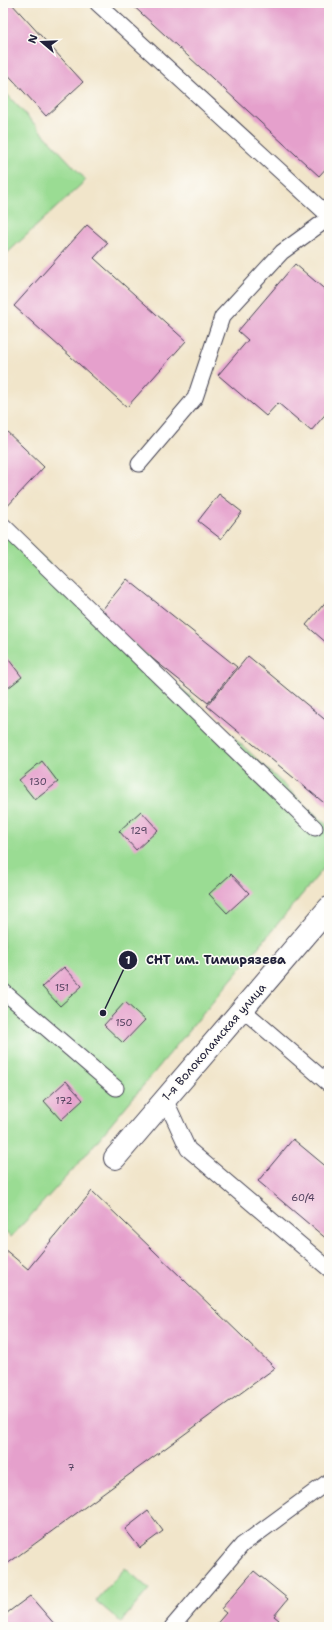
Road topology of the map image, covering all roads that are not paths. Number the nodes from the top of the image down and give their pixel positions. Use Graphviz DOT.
graph roads {
  1 [pos="97,3"];
  2 [pos="329,217"];
  3 [pos="139,464"];
  4 [pos="3,525"];
  5 [pos="315,828"];
  6 [pos="329,908"];
  7 [pos="3,992"];
  8 [pos="242,1009"];
  9 [pos="329,1084"];
  10 [pos="116,1088"];
  11 [pos="165,1099"];
  12 [pos="115,1158"];
  13 [pos="329,1268"];
  14 [pos="329,1481"];
  15 [pos="172,1627"];
  1 -- 2 [label="lane"];
  2 -- 3 [label="lane"];
  4 -- 5 [label="lane"];
  6 -- 8 [label="street, 1-я Волоколамская улица"];
  7 -- 10 [label="lane"];
  8 -- 9 [label="lane"];
  8 -- 11 [label="street, 1-я Волоколамская улица"];
  11 -- 12 [label="street, 1-я Волоколамская улица"];
  11 -- 13 [label="lane"];
  14 -- 15 [label="lane"];
}
